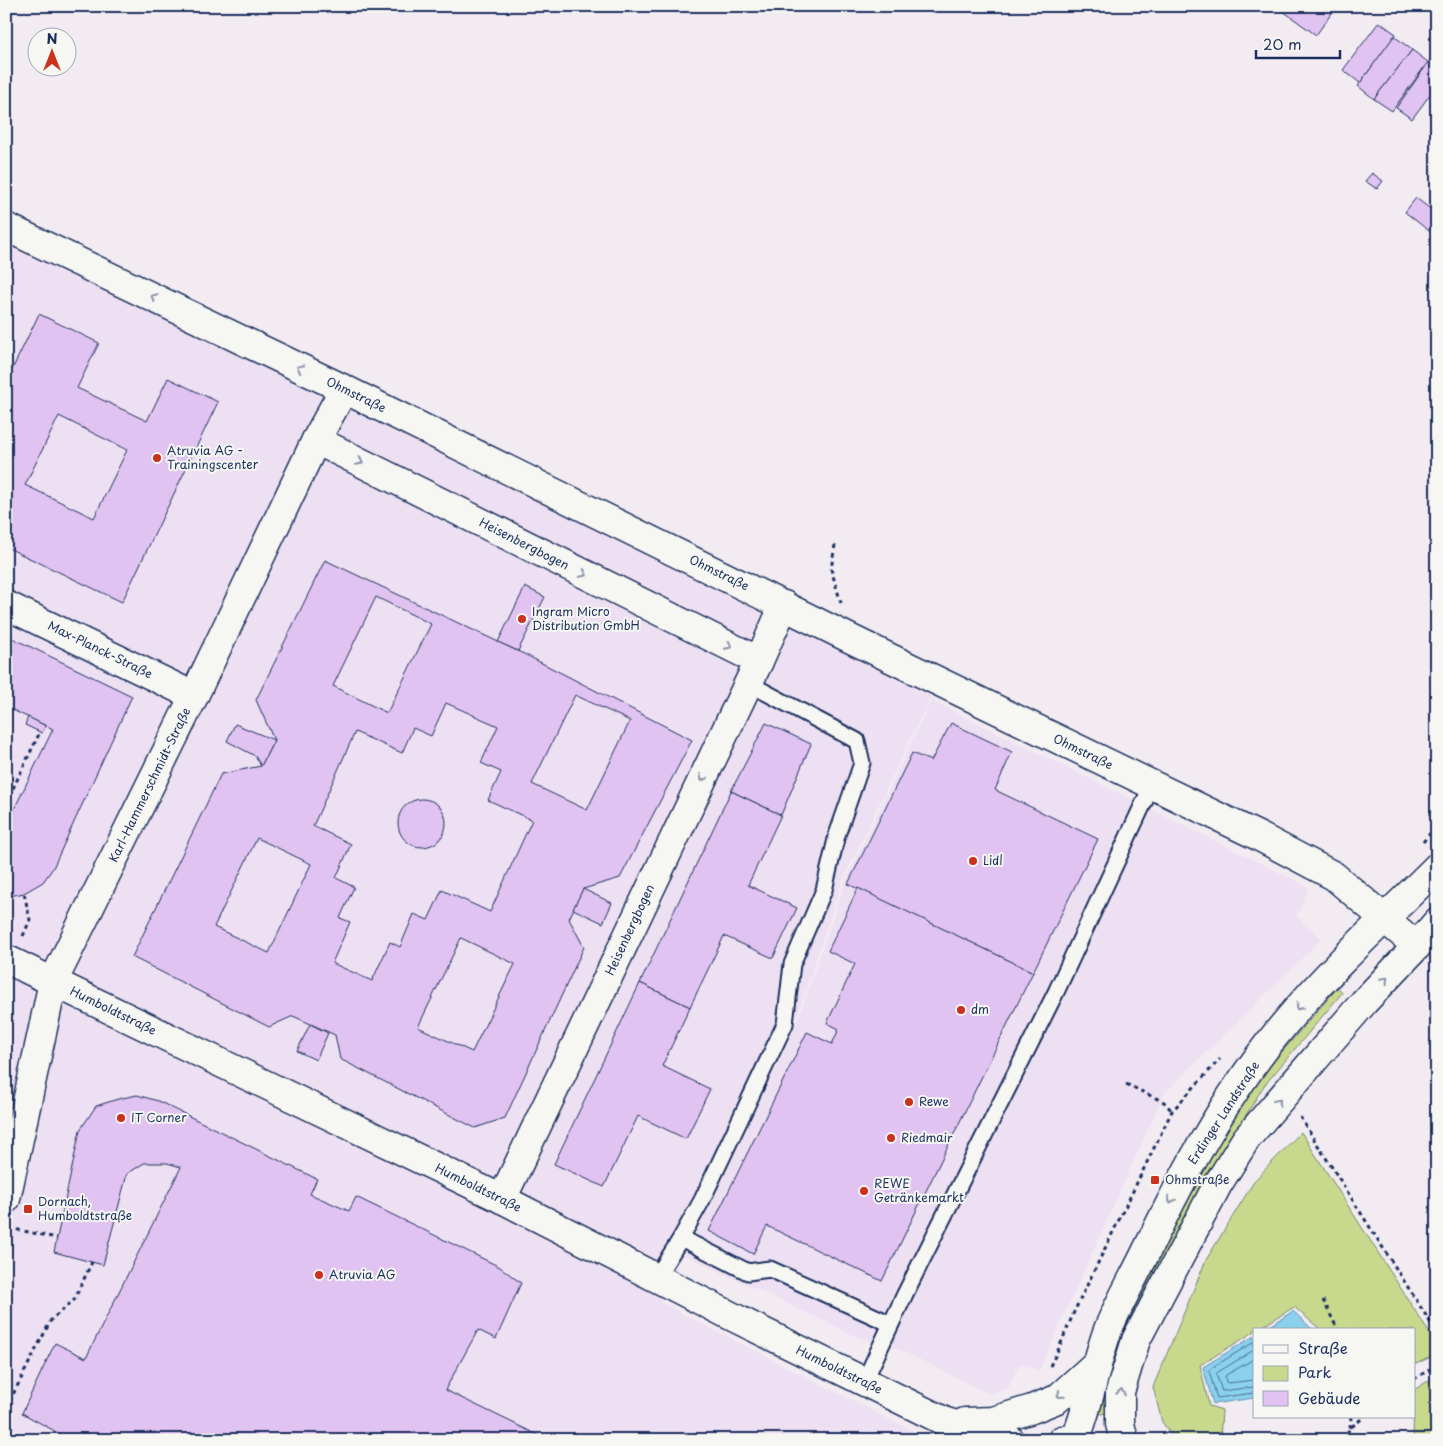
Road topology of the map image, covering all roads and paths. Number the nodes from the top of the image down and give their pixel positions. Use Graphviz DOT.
graph roads {
  1 [pos="6,227"];
  2 [pos="344,389"];
  3 [pos="316,440"];
  4 [pos="835,545"];
  5 [pos="6,604"];
  6 [pos="784,605"];
  7 [pos="852,638"];
  8 [pos="753,672"];
  9 [pos="194,696"];
  10 [pos="40,732"];
  11 [pos="1152,786"];
  12 [pos="6,803"];
  13 [pos="1437,867"];
  14 [pos="24,893"];
  15 [pos="1385,920"];
  16 [pos="1437,922"];
  17 [pos="1417,946"];
  18 [pos="10,960"];
  19 [pos="53,982"];
  20 [pos="1126,1084"];
  21 [pos="1172,1111"];
  22 [pos="1300,1116"];
  23 [pos="6,1199"];
  24 [pos="502,1199"];
  25 [pos="6,1228"];
  26 [pos="57,1238"];
  27 [pos="681,1238"];
  28 [pos="92,1262"];
  29 [pos="656,1278"];
  30 [pos="1323,1300"];
  31 [pos="891,1324"];
  32 [pos="1337,1328"];
  33 [pos="1437,1332"];
  34 [pos="1097,1363"];
  35 [pos="1437,1365"];
  36 [pos="1416,1378"];
  37 [pos="864,1382"];
  38 [pos="6,1408"];
  39 [pos="1351,1418"];
  40 [pos="1363,1418"];
  41 [pos="1350,1428"];
  42 [pos="955,1431"];
  43 [pos="1067,1438"];
  44 [pos="1010,1440"];
  45 [pos="1118,1440"];
  46 [pos="1124,1440"];
  47 [pos="1343,1440"];
  2 -- 1 [label="street, Ohmstraße, one-way"];
  2 -- 3 [label="street, Karl-Hammerschmidt-Straße"];
  2 -- 6 [label="street, Ohmstraße"];
  3 -- 8 [label="street, Heisenbergbogen, one-way"];
  3 -- 9 [label="street, Karl-Hammerschmidt-Straße"];
  4 -- 7 [label="path"];
  5 -- 9 [label="street, Max-Planck-Straße"];
  6 -- 7 [label="street, Ohmstraße"];
  6 -- 8 [label="street, Heisenbergbogen"];
  7 -- 11 [label="street, Ohmstraße"];
  8 -- 24 [label="street, Heisenbergbogen, one-way"];
  8 -- 27 [label="lane"];
  9 -- 19 [label="street, Karl-Hammerschmidt-Straße"];
  10 -- 12 [label="path"];
  11 -- 15 [label="street, Ohmstraße"];
  11 -- 31 [label="lane"];
  13 -- 15 [label="street, Erdinger Landstraße"];
  14 -- 18 [label="path"];
  15 -- 17 [label="street, Ohmstraße"];
  15 -- 34 [label="street, Erdinger Landstraße, one-way"];
  16 -- 17 [label="street"];
  46 -- 17 [label="street, one-way"];
  18 -- 19 [label="street, Humboldtstraße"];
  19 -- 23 [label="street, Karl-Hammerschmidt-Straße"];
  19 -- 24 [label="street, Humboldtstraße"];
  20 -- 21 [label="path"];
  22 -- 33 [label="path"];
  24 -- 29 [label="street, Humboldtstraße"];
  25 -- 26 [label="path"];
  27 -- 29 [label="lane"];
  27 -- 31 [label="lane"];
  28 -- 38 [label="path"];
  29 -- 37 [label="street, Humboldtstraße"];
  30 -- 32 [label="path"];
  31 -- 37 [label="lane"];
  34 -- 42 [label="street, Humboldtstraße, one-way"];
  34 -- 43 [label="street, Erdinger Landstraße"];
  35 -- 36 [label="path"];
  37 -- 42 [label="street, Humboldtstraße"];
  39 -- 41 [label="path"];
  40 -- 41 [label="path"];
  41 -- 47 [label="path"];
  42 -- 44 [label="street, Humboldtstraße"];
  43 -- 45 [label="street, Erdinger Landstraße"];
}
